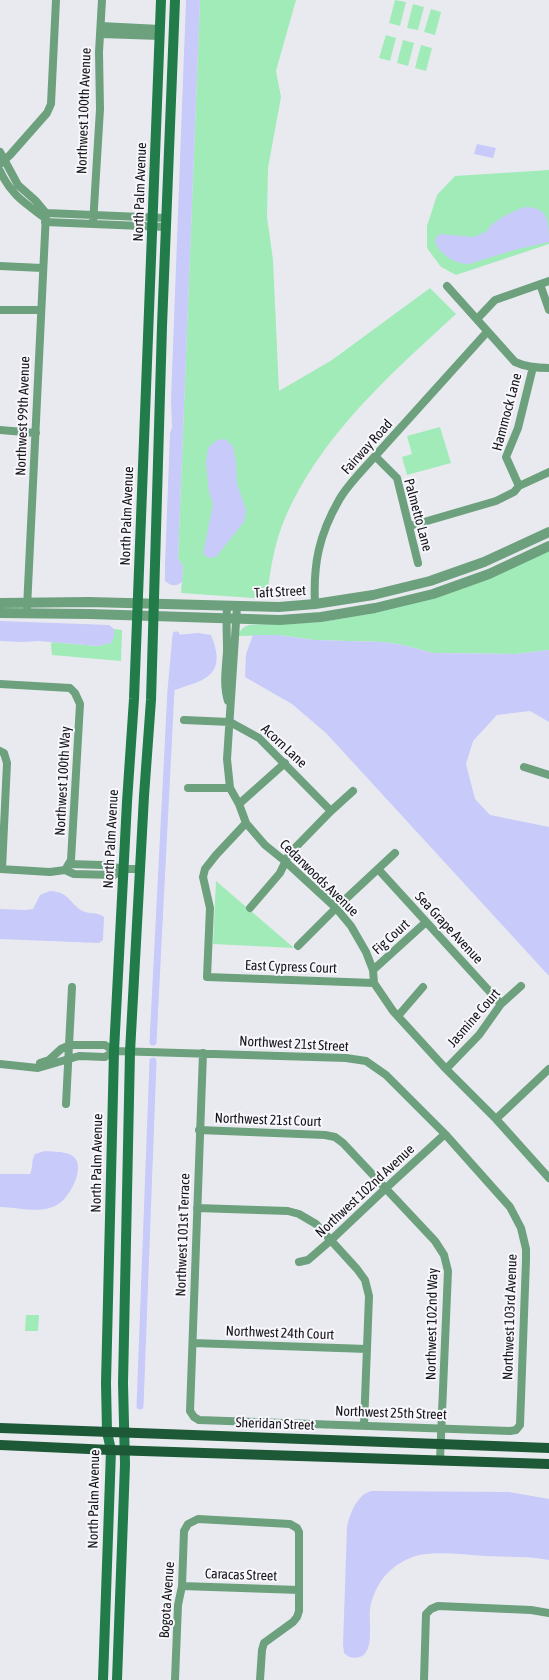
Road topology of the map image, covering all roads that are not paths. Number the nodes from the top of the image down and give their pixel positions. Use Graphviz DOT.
graph roads {
  1 [pos="56,0"];
  2 [pos="102,0"];
  3 [pos="161,0"];
  4 [pos="174,0"];
  5 [pos="101,30"];
  6 [pos="160,32"];
  7 [pos="0,152"];
  8 [pos="2,162"];
  9 [pos="0,171"];
  10 [pos="45,218"];
  11 [pos="93,220"];
  12 [pos="152,222"];
  13 [pos="166,222"];
  14 [pos="0,266"];
  15 [pos="42,268"];
  16 [pos="549,281"];
  17 [pos="540,284"];
  18 [pos="447,286"];
  19 [pos="0,310"];
  20 [pos="40,310"];
  21 [pos="549,310"];
  22 [pos="477,319"];
  23 [pos="487,332"];
  24 [pos="148,347"];
  25 [pos="161,348"];
  26 [pos="533,368"];
  27 [pos="549,368"];
  28 [pos="0,430"];
  29 [pos="36,433"];
  30 [pos="376,457"];
  31 [pos="549,472"];
  32 [pos="519,486"];
  33 [pos="410,526"];
  34 [pos="549,532"];
  35 [pos="549,546"];
  36 [pos="418,563"];
  37 [pos="0,603"];
  38 [pos="138,603"];
  39 [pos="27,604"];
  40 [pos="155,604"];
  41 [pos="315,604"];
  42 [pos="232,607"];
  43 [pos="0,614"];
  44 [pos="27,614"];
  45 [pos="138,617"];
  46 [pos="154,617"];
  47 [pos="226,620"];
  48 [pos="236,620"];
  49 [pos="0,684"];
  50 [pos="231,705"];
  51 [pos="184,720"];
  52 [pos="230,722"];
  53 [pos="0,751"];
  54 [pos="285,763"];
  55 [pos="524,767"];
  56 [pos="549,775"];
  57 [pos="188,788"];
  58 [pos="230,788"];
  59 [pos="353,791"];
  60 [pos="239,804"];
  61 [pos="331,811"];
  62 [pos="246,823"];
  63 [pos="395,853"];
  64 [pos="286,862"];
  65 [pos="69,864"];
  66 [pos="1,869"];
  67 [pos="124,869"];
  68 [pos="141,869"];
  69 [pos="378,869"];
  70 [pos="250,908"];
  71 [pos="336,908"];
  72 [pos="426,922"];
  73 [pos="298,946"];
  74 [pos="373,970"];
  75 [pos="374,983"];
  76 [pos="521,986"];
  77 [pos="72,987"];
  78 [pos="423,987"];
  79 [pos="501,1004"];
  80 [pos="398,1016"];
  81 [pos="82,1044"];
  82 [pos="70,1045"];
  83 [pos="114,1051"];
  84 [pos="130,1052"];
  85 [pos="203,1053"];
  86 [pos="81,1056"];
  87 [pos="69,1059"];
  88 [pos="0,1064"];
  89 [pos="21,1065"];
  90 [pos="446,1069"];
  91 [pos="549,1069"];
  92 [pos="66,1104"];
  93 [pos="496,1119"];
  94 [pos="199,1130"];
  95 [pos="445,1134"];
  96 [pos="547,1172"];
  97 [pos="386,1188"];
  98 [pos="197,1208"];
  99 [pos="330,1241"];
  100 [pos="299,1262"];
  101 [pos="193,1343"];
  102 [pos="367,1349"];
  103 [pos="194,1417"];
  104 [pos="364,1425"];
  105 [pos="0,1428"];
  106 [pos="442,1428"];
  107 [pos="516,1430"];
  108 [pos="107,1432"];
  109 [pos="124,1432"];
  110 [pos="441,1444"];
  111 [pos="0,1445"];
  112 [pos="549,1448"];
  113 [pos="111,1450"];
  114 [pos="125,1450"];
  115 [pos="440,1460"];
  116 [pos="549,1464"];
  117 [pos="182,1586"];
  118 [pos="299,1590"];
  119 [pos="549,1613"];
  120 [pos="103,1680"];
  121 [pos="117,1680"];
  122 [pos="176,1680"];
  123 [pos="260,1680"];
  124 [pos="424,1680"];
  1 -- 8 [label="street"];
  2 -- 5 [label="street, Northwest 100th Avenue"];
  3 -- 6 [label="main road, North Palm Avenue"];
  4 -- 13 [label="main road, North Palm Avenue"];
  5 -- 6 [label="street"];
  5 -- 11 [label="street, Northwest 100th Avenue"];
  6 -- 12 [label="main road, North Palm Avenue"];
  7 -- 8 [label="street"];
  8 -- 10 [label="street"];
  9 -- 10 [label="street"];
  10 -- 11 [label="street"];
  10 -- 15 [label="street, Northwest 99th Avenue"];
  11 -- 12 [label="street"];
  12 -- 13 [label="street"];
  12 -- 24 [label="main road, North Palm Avenue"];
  13 -- 25 [label="main road, North Palm Avenue"];
  14 -- 15 [label="street"];
  15 -- 20 [label="street, Northwest 99th Avenue"];
  16 -- 17 [label="street"];
  17 -- 21 [label="street"];
  17 -- 22 [label="street"];
  18 -- 22 [label="street"];
  19 -- 20 [label="street"];
  20 -- 29 [label="street, Northwest 99th Avenue"];
  22 -- 23 [label="street"];
  23 -- 26 [label="street"];
  23 -- 30 [label="street, Fairway Road"];
  24 -- 25 [label="street"];
  24 -- 38 [label="main road, North Palm Avenue"];
  25 -- 40 [label="main road, North Palm Avenue"];
  26 -- 27 [label="street"];
  26 -- 32 [label="street, Hammock Lane"];
  28 -- 29 [label="street"];
  29 -- 39 [label="street, Northwest 99th Avenue"];
  30 -- 33 [label="street, Palmetto Lane"];
  30 -- 41 [label="street, Fairway Road"];
  31 -- 32 [label="street"];
  32 -- 33 [label="street"];
  33 -- 36 [label="street, Palmetto Lane"];
  34 -- 41 [label="street, Taft Street"];
  35 -- 48 [label="street, Taft Street"];
  37 -- 39 [label="street, Taft Street"];
  38 -- 39 [label="street, Taft Street"];
  38 -- 40 [label="street, Taft Street"];
  38 -- 45 [label="main road, North Palm Avenue"];
  39 -- 44 [label="street, Northwest 99th Avenue"];
  40 -- 42 [label="street, Taft Street"];
  40 -- 46 [label="main road, North Palm Avenue"];
  41 -- 42 [label="street, Taft Street"];
  42 -- 47 [label="street, Cedarwoods Avenue"];
  42 -- 48 [label="street, Cedarwoods Avenue"];
  43 -- 44 [label="street, Taft Street"];
  44 -- 45 [label="street, Taft Street"];
  45 -- 46 [label="street, Taft Street"];
  45 -- 67 [label="main road, North Palm Avenue"];
  46 -- 47 [label="street, Taft Street"];
  46 -- 68 [label="main road, North Palm Avenue"];
  47 -- 48 [label="street, Taft Street"];
  47 -- 50 [label="street, Cedarwoods Avenue"];
  48 -- 50 [label="street, Cedarwoods Avenue"];
  49 -- 65 [label="street, Northwest 100th Way"];
  50 -- 52 [label="street, Cedarwoods Avenue"];
  51 -- 52 [label="street, Acorn Lane"];
  52 -- 54 [label="street, Acorn Lane"];
  52 -- 58 [label="street, Cedarwoods Avenue"];
  53 -- 66 [label="street"];
  54 -- 60 [label="street"];
  54 -- 61 [label="street, Acorn Lane"];
  55 -- 56 [label="street"];
  57 -- 58 [label="street"];
  58 -- 60 [label="street, Cedarwoods Avenue"];
  59 -- 61 [label="street"];
  60 -- 62 [label="street, Cedarwoods Avenue"];
  61 -- 64 [label="street"];
  62 -- 64 [label="street, Cedarwoods Avenue"];
  62 -- 75 [label="street, East Cypress Court"];
  63 -- 69 [label="street"];
  64 -- 70 [label="street"];
  64 -- 71 [label="street, Cedarwoods Avenue"];
  65 -- 66 [label="street"];
  65 -- 67 [label="street"];
  65 -- 67 [label="street"];
  67 -- 68 [label="street"];
  67 -- 83 [label="main road, North Palm Avenue"];
  68 -- 84 [label="main road, North Palm Avenue"];
  69 -- 71 [label="street"];
  69 -- 72 [label="street, Sea Grape Avenue"];
  71 -- 73 [label="street"];
  71 -- 74 [label="street, Cedarwoods Avenue"];
  72 -- 74 [label="street, Fig Court"];
  72 -- 79 [label="street, Sea Grape Avenue"];
  74 -- 75 [label="street, Cedarwoods Avenue"];
  75 -- 80 [label="street"];
  76 -- 79 [label="street, Jasmine Court"];
  77 -- 82 [label="street"];
  78 -- 80 [label="street"];
  79 -- 90 [label="street, Jasmine Court"];
  80 -- 90 [label="street"];
  81 -- 82 [label="street, Northwest 21st Street"];
  81 -- 83 [label="street, Northwest 21st Street"];
  81 -- 86 [label="street"];
  82 -- 87 [label="street"];
  82 -- 89 [label="street, Northwest 21st Street"];
  83 -- 84 [label="street, Northwest 21st Street"];
  83 -- 86 [label="street, Northwest 21st Street"];
  83 -- 108 [label="main road, North Palm Avenue"];
  84 -- 85 [label="street, Northwest 21st Street"];
  84 -- 109 [label="main road, North Palm Avenue"];
  85 -- 94 [label="street, Northwest 101st Terrace"];
  85 -- 95 [label="street, Northwest 21st Street"];
  86 -- 87 [label="street, Northwest 21st Street"];
  87 -- 89 [label="street, Northwest 21st Street"];
  87 -- 92 [label="street"];
  88 -- 89 [label="street, Northwest 21st Street"];
  90 -- 93 [label="street"];
  91 -- 93 [label="street"];
  93 -- 96 [label="street"];
  94 -- 97 [label="street, Northwest 21st Court"];
  94 -- 98 [label="street, Northwest 101st Terrace"];
  95 -- 97 [label="street, Northwest 102nd Avenue"];
  95 -- 107 [label="street, Northwest 103rd Avenue"];
  97 -- 99 [label="street, Northwest 102nd Avenue"];
  97 -- 106 [label="street, Northwest 102nd Way"];
  98 -- 99 [label="street"];
  98 -- 101 [label="street, Northwest 101st Terrace"];
  99 -- 100 [label="street, Northwest 102nd Avenue"];
  99 -- 102 [label="street"];
  101 -- 102 [label="street, Northwest 24th Court"];
  101 -- 103 [label="street, Northwest 101st Terrace"];
  102 -- 104 [label="street"];
  103 -- 104 [label="street, Northwest 25th Street"];
  104 -- 106 [label="street, Northwest 25th Street"];
  105 -- 108 [label="main road, Sheridan Street"];
  106 -- 107 [label="street, Northwest 25th Street"];
  106 -- 110 [label="street, Northwest 102nd Way"];
  108 -- 109 [label="main road, Sheridan Street"];
  108 -- 113 [label="main road, North Palm Avenue"];
  109 -- 110 [label="main road, Sheridan Street"];
  109 -- 114 [label="main road, North Palm Avenue"];
  110 -- 112 [label="main road, Sheridan Street"];
  110 -- 115 [label="street, Northwest 102nd Way"];
  111 -- 113 [label="main road"];
  113 -- 114 [label="main road"];
  113 -- 120 [label="main road, North Palm Avenue"];
  114 -- 115 [label="main road"];
  114 -- 121 [label="main road, North Palm Avenue"];
  115 -- 116 [label="main road"];
  117 -- 118 [label="street, Caracas Street"];
  117 -- 118 [label="street, Bogota Avenue"];
  117 -- 122 [label="street, Bogota Avenue"];
  118 -- 123 [label="street"];
  119 -- 124 [label="street"];
}
